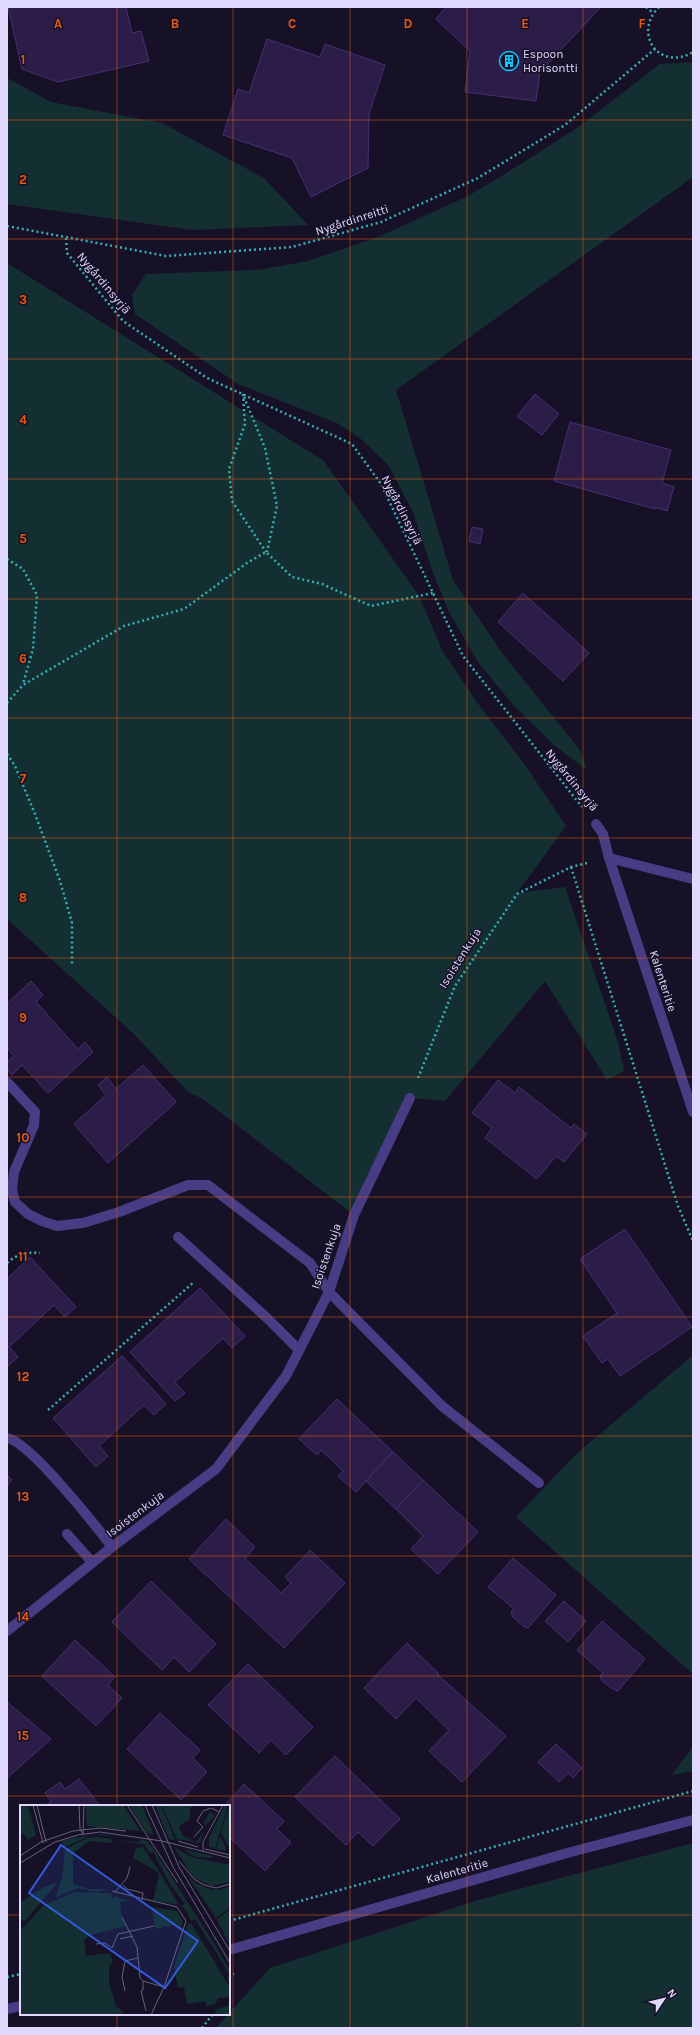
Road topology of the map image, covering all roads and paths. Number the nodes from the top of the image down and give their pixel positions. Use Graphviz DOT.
graph roads {
  1 [pos="646,7"];
  2 [pos="659,7"];
  3 [pos="653,13"];
  4 [pos="655,50"];
  5 [pos="693,52"];
  6 [pos="7,226"];
  7 [pos="66,238"];
  8 [pos="243,394"];
  9 [pos="266,552"];
  10 [pos="7,559"];
  11 [pos="433,593"];
  12 [pos="23,685"];
  13 [pos="7,703"];
  14 [pos="7,754"];
  15 [pos="596,824"];
  16 [pos="609,858"];
  17 [pos="571,867"];
  18 [pos="693,879"];
  19 [pos="72,964"];
  20 [pos="7,1082"];
  21 [pos="410,1098"];
  22 [pos="693,1112"];
  23 [pos="178,1237"];
  24 [pos="693,1241"];
  25 [pos="40,1253"];
  26 [pos="7,1263"];
  27 [pos="211,1268"];
  28 [pos="329,1292"];
  29 [pos="299,1350"];
  30 [pos="48,1410"];
  31 [pos="7,1438"];
  32 [pos="539,1484"];
  33 [pos="67,1534"];
  34 [pos="112,1547"];
  35 [pos="92,1562"];
  36 [pos="7,1631"];
  37 [pos="693,1791"];
  38 [pos="693,1820"];
  39 [pos="230,1921"];
  40 [pos="230,1950"];
  41 [pos="20,1974"];
  42 [pos="7,1977"];
  43 [pos="20,2006"];
  44 [pos="7,2009"];
  45 [pos="212,2015"];
  46 [pos="202,2028"];
  1 -- 3 [label="path"];
  2 -- 3 [label="path"];
  3 -- 4 [label="path"];
  4 -- 5 [label="path"];
  4 -- 7 [label="path, Nygårdinreitti"];
  6 -- 7 [label="path, Nygårdinreitti"];
  7 -- 8 [label="path, Nygårdinsyrjä"];
  8 -- 9 [label="path"];
  8 -- 9 [label="path"];
  8 -- 11 [label="path, Nygårdinsyrjä"];
  9 -- 11 [label="path"];
  9 -- 12 [label="path"];
  10 -- 12 [label="path"];
  11 -- 15 [label="path, Nygårdinsyrjä"];
  12 -- 13 [label="path"];
  14 -- 19 [label="path"];
  15 -- 16 [label="street, Kalenteritie"];
  16 -- 17 [label="path, Isoistenkuja"];
  16 -- 18 [label="street"];
  16 -- 22 [label="street, Kalenteritie"];
  17 -- 21 [label="path, Isoistenkuja"];
  17 -- 24 [label="path"];
  20 -- 28 [label="street"];
  21 -- 28 [label="street, Isoistenkuja"];
  23 -- 27 [label="street"];
  25 -- 26 [label="path"];
  27 -- 29 [label="street"];
  27 -- 30 [label="path"];
  28 -- 29 [label="street, Isoistenkuja"];
  28 -- 32 [label="street"];
  29 -- 34 [label="street, Isoistenkuja"];
  31 -- 34 [label="street"];
  33 -- 35 [label="street"];
  34 -- 35 [label="street, Isoistenkuja"];
  35 -- 36 [label="street, Isoistenkuja"];
  37 -- 39 [label="path"];
  38 -- 40 [label="street, Kalenteritie"];
  41 -- 42 [label="path"];
  43 -- 44 [label="street"];
  45 -- 46 [label="path"];
}
